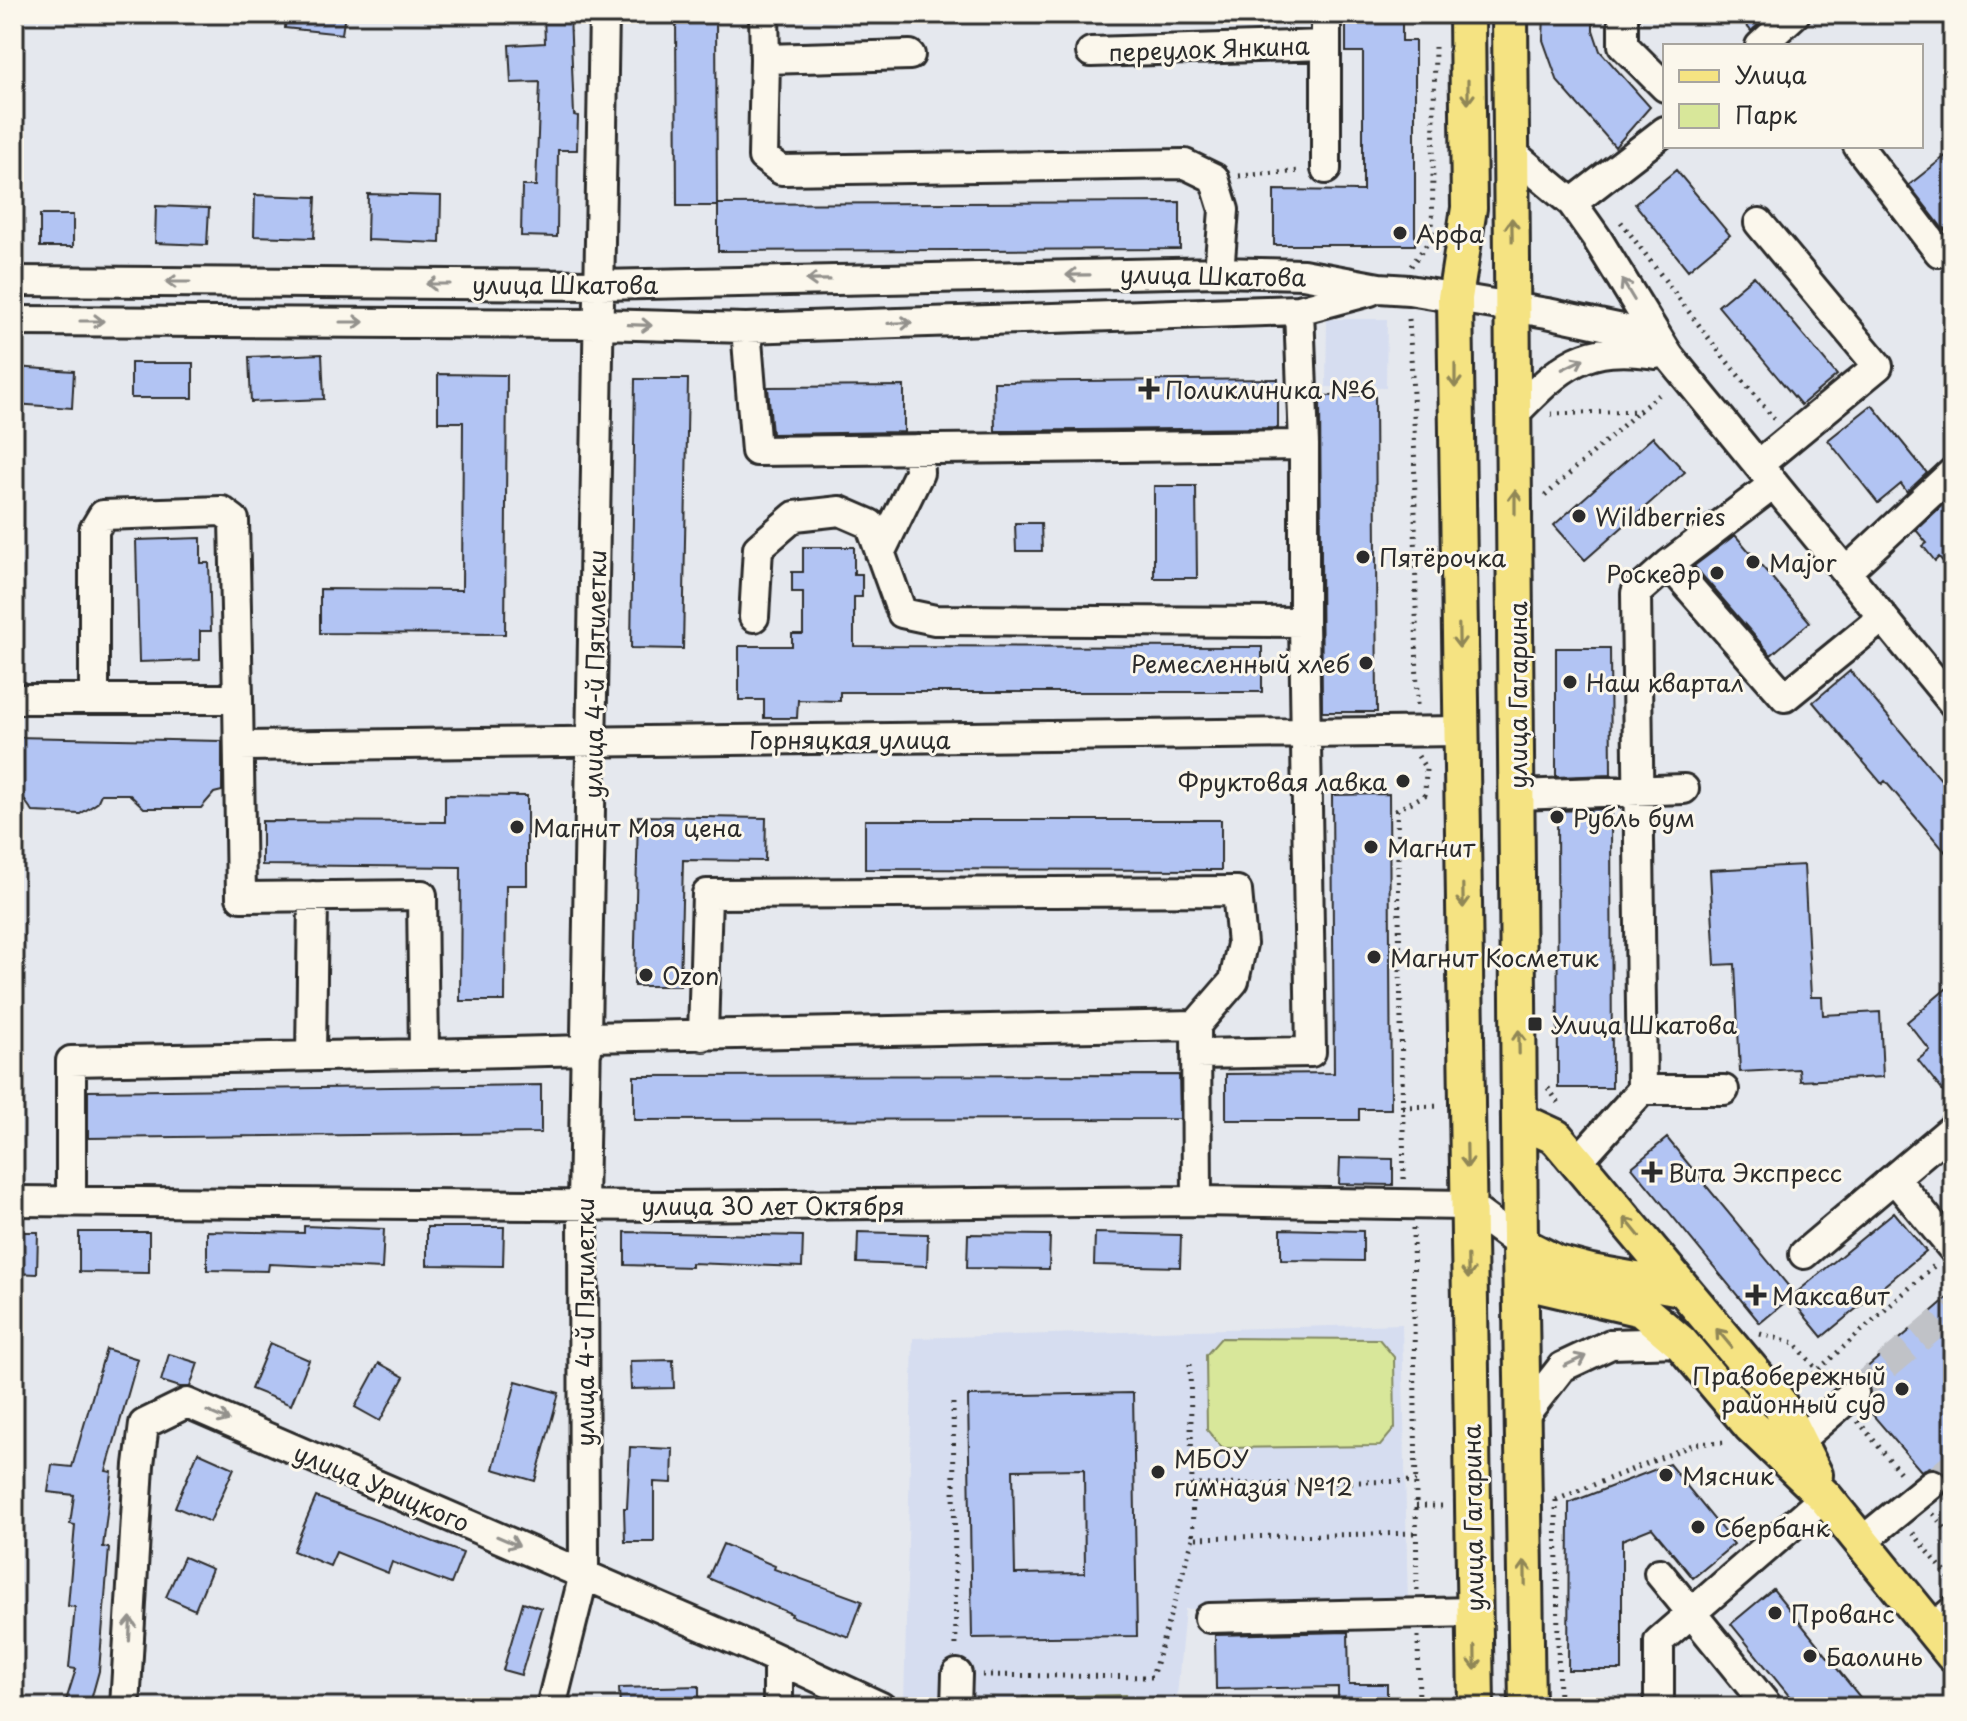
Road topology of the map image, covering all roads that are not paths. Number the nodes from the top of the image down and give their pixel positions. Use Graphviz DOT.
graph roads {
  1 [pos="604,14"];
  2 [pos="764,14"];
  3 [pos="1326,14"];
  4 [pos="1467,14"];
  5 [pos="1510,14"];
  6 [pos="1623,14"];
  7 [pos="1326,45"];
  8 [pos="1091,52"];
  9 [pos="910,55"];
  10 [pos="765,59"];
  11 [pos="1663,85"];
  12 [pos="1663,133"];
  13 [pos="1860,148"];
  14 [pos="1511,152"];
  15 [pos="1326,169"];
  16 [pos="1583,194"];
  17 [pos="1759,223"];
  18 [pos="1953,250"];
  19 [pos="1219,272"];
  20 [pos="14,281"];
  21 [pos="600,285"];
  22 [pos="1379,288"];
  23 [pos="1455,298"];
  24 [pos="1514,308"];
  25 [pos="1299,310"];
  26 [pos="14,321"];
  27 [pos="600,324"];
  28 [pos="746,328"];
  29 [pos="1669,356"];
  30 [pos="1530,414"];
  31 [pos="1304,445"];
  32 [pos="918,449"];
  33 [pos="1953,472"];
  34 [pos="1766,474"];
  35 [pos="880,553"];
  36 [pos="1669,564"];
  37 [pos="1846,572"];
  38 [pos="754,617"];
  39 [pos="1883,617"];
  40 [pos="1304,622"];
  41 [pos="14,699"];
  42 [pos="94,699"];
  43 [pos="238,699"];
  44 [pos="1953,703"];
  45 [pos="1460,731"];
  46 [pos="1307,735"];
  47 [pos="593,741"];
  48 [pos="239,746"];
  49 [pos="1684,789"];
  50 [pos="1639,791"];
  51 [pos="1517,795"];
  52 [pos="313,896"];
  53 [pos="1196,1025"];
  54 [pos="703,1036"];
  55 [pos="587,1043"];
  56 [pos="424,1054"];
  57 [pos="1196,1054"];
  58 [pos="311,1056"];
  59 [pos="1642,1090"];
  60 [pos="1724,1090"];
  61 [pos="1519,1120"];
  62 [pos="1953,1128"];
  63 [pos="1586,1152"];
  64 [pos="1894,1178"];
  65 [pos="14,1201"];
  66 [pos="71,1201"];
  67 [pos="1197,1201"];
  68 [pos="583,1205"];
  69 [pos="1467,1205"];
  70 [pos="1520,1244"];
  71 [pos="1953,1249"];
  72 [pos="1804,1254"];
  73 [pos="1591,1272"];
  74 [pos="1521,1281"];
  75 [pos="1681,1288"];
  76 [pos="1469,1328"];
  77 [pos="1680,1342"];
  78 [pos="1849,1398"];
  79 [pos="1523,1417"];
  80 [pos="1798,1441"];
  81 [pos="1925,1489"];
  82 [pos="1825,1497"];
  83 [pos="1861,1542"];
  84 [pos="1659,1573"];
  85 [pos="584,1574"];
  86 [pos="1474,1612"];
  87 [pos="1690,1613"];
  88 [pos="1209,1618"];
  89 [pos="1942,1620"];
  90 [pos="1953,1655"];
  91 [pos="778,1660"];
  92 [pos="957,1674"];
  93 [pos="125,1707"];
  94 [pos="551,1707"];
  95 [pos="778,1707"];
  96 [pos="881,1707"];
  97 [pos="956,1707"];
  98 [pos="1476,1707"];
  99 [pos="1527,1707"];
  100 [pos="1659,1707"];
  101 [pos="1768,1707"];
  1 -- 21 [label="street, улица 4-й Пятилетки"];
  2 -- 10 [label="street"];
  3 -- 7 [label="street"];
  4 -- 23 [label="main road, улица Гагарина, one-way"];
  5 -- 14 [label="main road, улица Гагарина"];
  6 -- 11 [label="street"];
  7 -- 8 [label="street, переулок Янкина"];
  7 -- 15 [label="street"];
  9 -- 10 [label="street"];
  10 -- 19 [label="street"];
  12 -- 16 [label="street"];
  13 -- 18 [label="street"];
  14 -- 16 [label="street"];
  24 -- 14 [label="main road, улица Гагарина, one-way"];
  29 -- 16 [label="street, one-way"];
  17 -- 34 [label="street"];
  19 -- 21 [label="street, улица Шкатова, one-way"];
  19 -- 22 [label="street, улица Шкатова"];
  21 -- 20 [label="street, улица Шкатова, one-way"];
  21 -- 27 [label="street, улица 4-й Пятилетки"];
  22 -- 23 [label="street"];
  22 -- 25 [label="street, улица Шкатова"];
  23 -- 24 [label="street"];
  23 -- 45 [label="main road, улица Гагарина, one-way"];
  24 -- 29 [label="street"];
  24 -- 30 [label="main road, улица Гагарина"];
  28 -- 25 [label="street, улица Шкатова, one-way"];
  25 -- 31 [label="street"];
  26 -- 27 [label="street, улица Шкатова, one-way"];
  27 -- 28 [label="street, улица Шкатова, one-way"];
  27 -- 47 [label="street, улица 4-й Пятилетки"];
  28 -- 32 [label="street"];
  30 -- 29 [label="street, one-way"];
  29 -- 34 [label="street"];
  51 -- 30 [label="main road, улица Гагарина, one-way"];
  31 -- 32 [label="street"];
  31 -- 40 [label="street"];
  32 -- 35 [label="street"];
  33 -- 37 [label="street"];
  34 -- 36 [label="street"];
  34 -- 37 [label="street"];
  35 -- 38 [label="street"];
  35 -- 40 [label="street"];
  36 -- 39 [label="street"];
  36 -- 50 [label="street"];
  37 -- 39 [label="street"];
  39 -- 44 [label="street"];
  40 -- 46 [label="street"];
  41 -- 42 [label="street"];
  42 -- 43 [label="street"];
  42 -- 43 [label="street"];
  43 -- 48 [label="street"];
  45 -- 46 [label="street, Горняцкая улица"];
  45 -- 69 [label="main road, улица Гагарина, one-way"];
  46 -- 47 [label="street, Горняцкая улица"];
  46 -- 57 [label="street"];
  47 -- 48 [label="street, Горняцкая улица"];
  47 -- 55 [label="street, улица 4-й Пятилетки"];
  48 -- 52 [label="street"];
  49 -- 50 [label="street"];
  50 -- 51 [label="street"];
  50 -- 59 [label="street"];
  61 -- 51 [label="main road, улица Гагарина, one-way"];
  52 -- 56 [label="street"];
  52 -- 58 [label="street"];
  53 -- 54 [label="street"];
  53 -- 54 [label="street"];
  53 -- 57 [label="street"];
  54 -- 55 [label="street"];
  55 -- 56 [label="street"];
  55 -- 68 [label="street, улица 4-й Пятилетки"];
  56 -- 58 [label="street"];
  57 -- 67 [label="street"];
  58 -- 66 [label="street"];
  59 -- 60 [label="street"];
  59 -- 63 [label="street"];
  61 -- 63 [label="main road"];
  61 -- 70 [label="main road, улица Гагарина"];
  62 -- 64 [label="street"];
  75 -- 63 [label="main road, one-way"];
  64 -- 71 [label="street"];
  64 -- 72 [label="street"];
  65 -- 66 [label="street, улица 30 лет Октября"];
  66 -- 68 [label="street, улица 30 лет Октября"];
  67 -- 68 [label="street, улица 30 лет Октября"];
  67 -- 69 [label="street, улица 30 лет Октября"];
  68 -- 85 [label="street, улица 4-й Пятилетки"];
  69 -- 70 [label="street"];
  69 -- 74 [label="main road"];
  69 -- 76 [label="main road, улица Гагарина, one-way"];
  70 -- 73 [label="main road"];
  70 -- 74 [label="main road, улица Гагарина"];
  73 -- 74 [label="main road"];
  73 -- 75 [label="main road"];
  74 -- 76 [label="main road"];
  74 -- 77 [label="main road"];
  74 -- 79 [label="main road, улица Гагарина"];
  80 -- 75 [label="main road, one-way"];
  76 -- 86 [label="main road, улица Гагарина"];
  79 -- 77 [label="street, one-way"];
  77 -- 82 [label="main road"];
  78 -- 80 [label="street"];
  99 -- 79 [label="main road, улица Гагарина, one-way"];
  80 -- 82 [label="main road"];
  81 -- 83 [label="street"];
  82 -- 83 [label="main road"];
  82 -- 87 [label="street"];
  83 -- 89 [label="main road"];
  84 -- 87 [label="street"];
  85 -- 91 [label="street, улица Урицкого"];
  93 -- 85 [label="street, улица Урицкого, one-way"];
  85 -- 94 [label="street, улица 4-й Пятилетки"];
  86 -- 88 [label="street"];
  86 -- 98 [label="main road, улица Гагарина, one-way"];
  87 -- 100 [label="street"];
  87 -- 101 [label="street"];
  89 -- 90 [label="main road"];
  91 -- 95 [label="street"];
  91 -- 96 [label="street, улица Урицкого"];
  92 -- 97 [label="street"];
}
